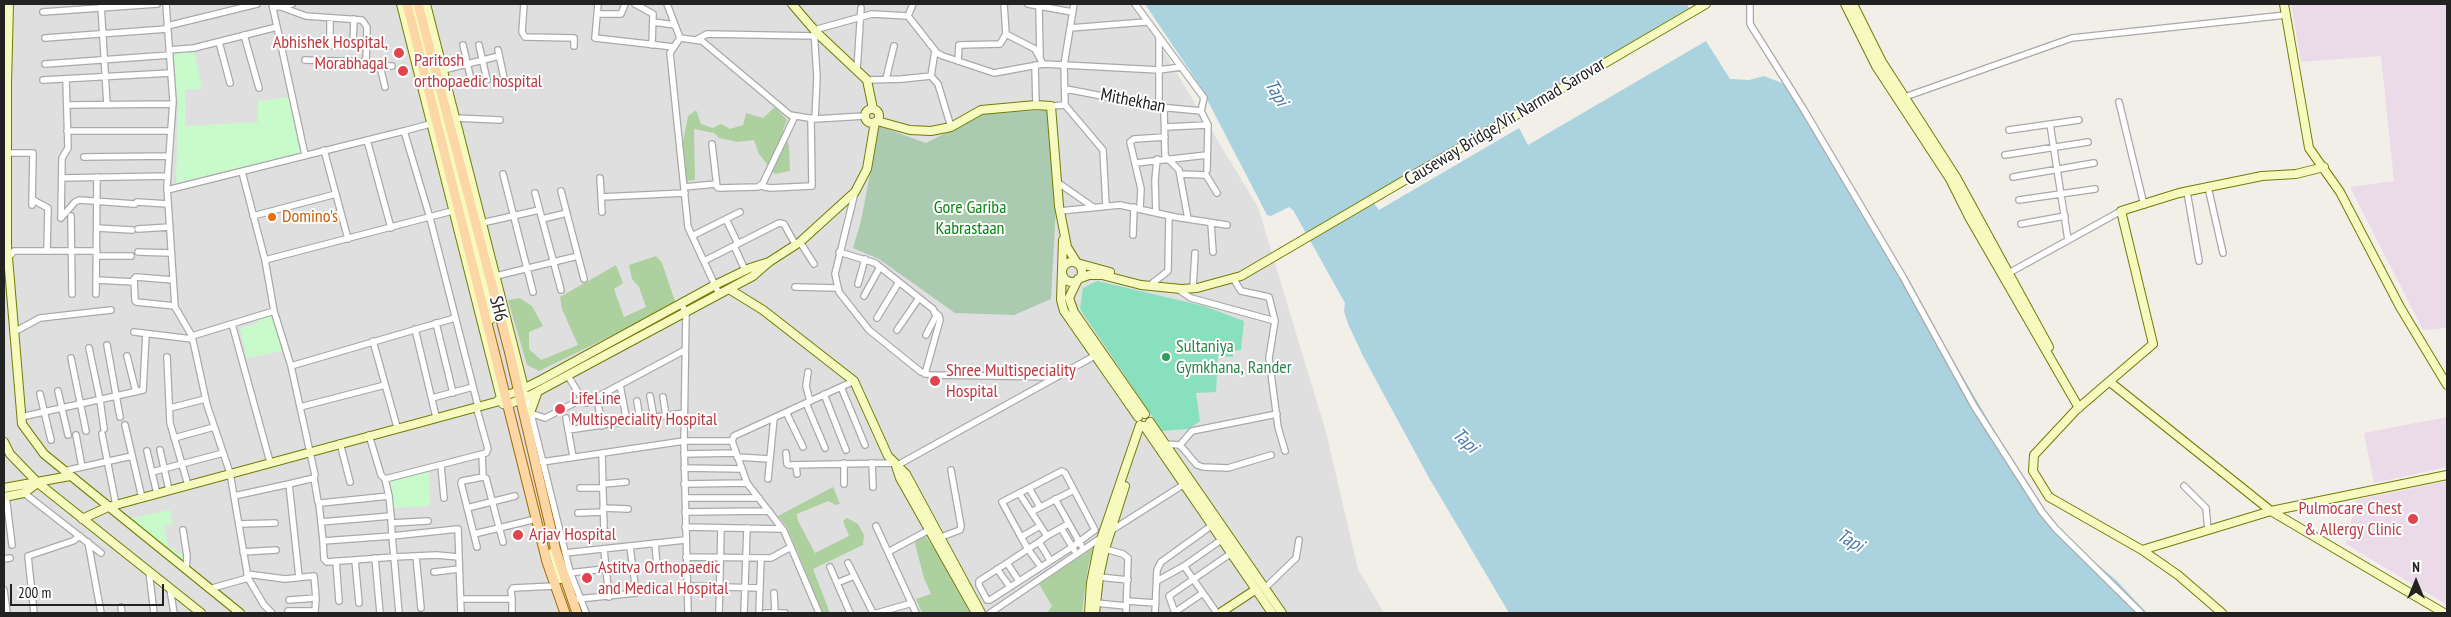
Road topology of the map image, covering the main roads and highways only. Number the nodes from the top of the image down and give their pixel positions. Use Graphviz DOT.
graph roads {
  1 [pos="407,4"];
  2 [pos="418,4"];
  3 [pos="512,397"];
  4 [pos="564,613"];
  5 [pos="577,613"];
  1 -- 3 [label="main road, SH6"];
  2 -- 3 [label="main road, SH6"];
  3 -- 4 [label="main road, SH6"];
  3 -- 5 [label="main road, SH6"];
}
